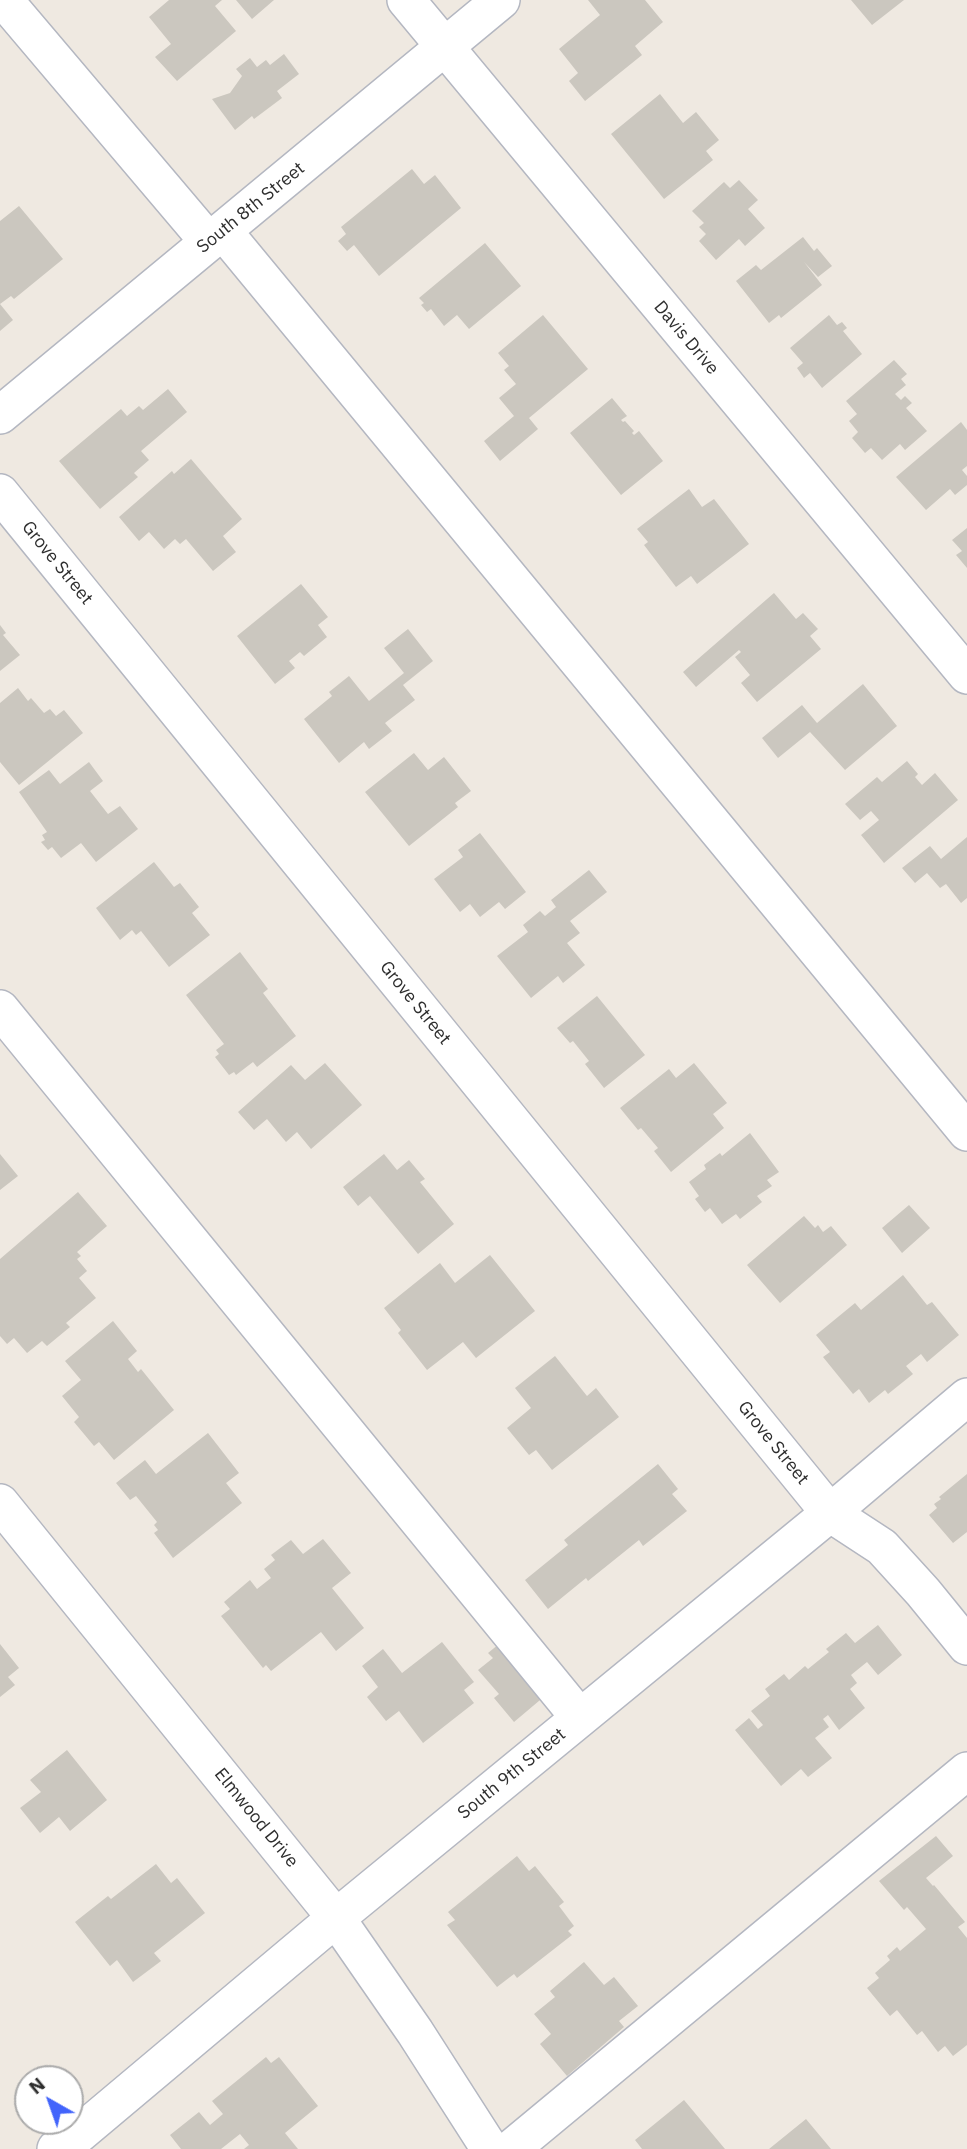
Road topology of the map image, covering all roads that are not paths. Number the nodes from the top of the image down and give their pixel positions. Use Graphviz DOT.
graph roads {
  1 [pos="4,0"];
  2 [pos="406,0"];
  3 [pos="501,0"];
  4 [pos="444,48"];
  5 [pos="216,237"];
  6 [pos="0,415"];
  7 [pos="0,493"];
  8 [pos="967,675"];
  9 [pos="0,1009"];
  10 [pos="967,1132"];
  11 [pos="967,1396"];
  12 [pos="0,1503"];
  13 [pos="830,1513"];
  14 [pos="967,1646"];
  15 [pos="580,1718"];
  16 [pos="967,1771"];
  17 [pos="337,1918"];
  18 [pos="56,2149"];
  19 [pos="490,2149"];
  20 [pos="511,2149"];
  1 -- 5 [label="street"];
  2 -- 4 [label="street, Davis Drive"];
  3 -- 4 [label="street, South 8th Street"];
  4 -- 5 [label="street, South 8th Street"];
  4 -- 8 [label="street, Davis Drive"];
  5 -- 6 [label="street, South 8th Street"];
  5 -- 10 [label="street"];
  7 -- 13 [label="street, Grove Street"];
  9 -- 15 [label="street"];
  11 -- 13 [label="street, South 9th Street"];
  12 -- 17 [label="street, Elmwood Drive"];
  13 -- 14 [label="street, Grove Street"];
  13 -- 15 [label="street, South 9th Street"];
  15 -- 17 [label="street, South 9th Street"];
  16 -- 20 [label="street"];
  17 -- 18 [label="street, South 9th Street"];
  17 -- 19 [label="street, Elmwood Drive"];
}
